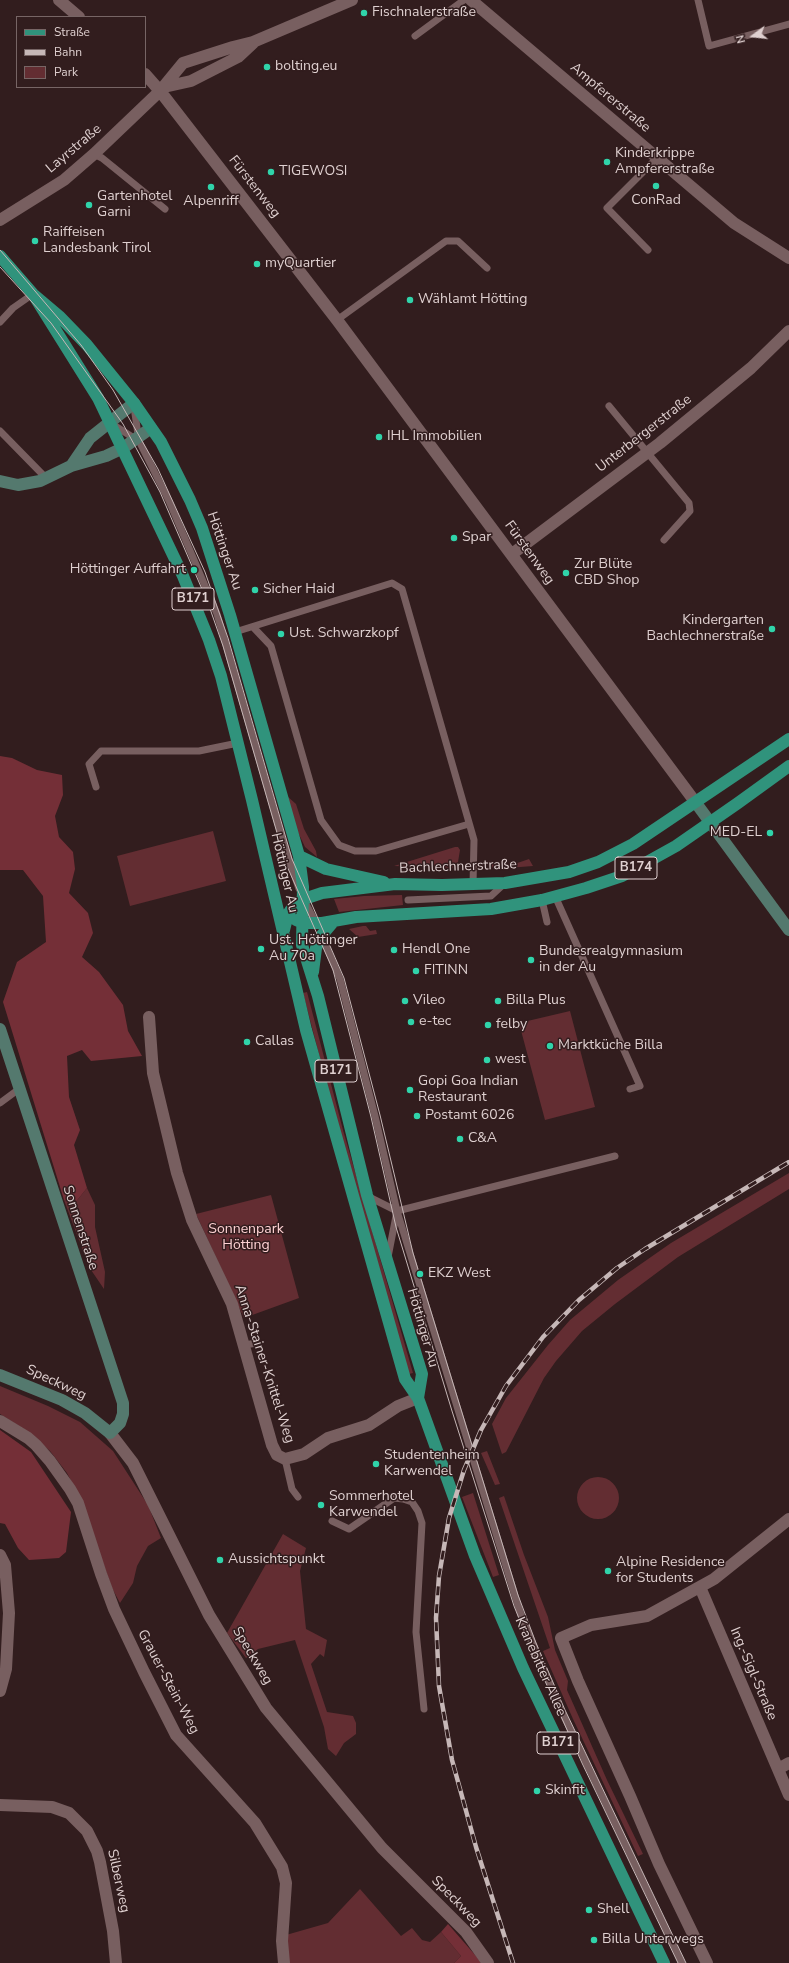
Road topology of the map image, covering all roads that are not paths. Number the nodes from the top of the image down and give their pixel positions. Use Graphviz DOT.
graph roads {
  1 [pos="58,0"];
  2 [pos="352,0"];
  3 [pos="464,0"];
  4 [pos="471,0"];
  5 [pos="698,0"];
  6 [pos="78,16"];
  7 [pos="789,24"];
  8 [pos="414,36"];
  9 [pos="254,42"];
  10 [pos="146,75"];
  11 [pos="162,89"];
  12 [pos="94,154"];
  13 [pos="658,158"];
  14 [pos="165,209"];
  15 [pos="0,220"];
  16 [pos="648,250"];
  17 [pos="0,256"];
  18 [pos="789,258"];
  19 [pos="487,268"];
  20 [pos="33,294"];
  21 [pos="337,320"];
  22 [pos="0,322"];
  23 [pos="789,331"];
  24 [pos="134,403"];
  25 [pos="609,406"];
  26 [pos="110,422"];
  27 [pos="151,428"];
  28 [pos="0,432"];
  29 [pos="138,439"];
  30 [pos="122,448"];
  31 [pos="647,453"];
  32 [pos="71,466"];
  33 [pos="47,479"];
  34 [pos="0,481"];
  35 [pos="664,540"];
  36 [pos="512,554"];
  37 [pos="253,627"];
  38 [pos="235,632"];
  39 [pos="789,739"];
  40 [pos="238,743"];
  41 [pos="789,766"];
  42 [pos="96,787"];
  43 [pos="696,803"];
  44 [pos="710,823"];
  45 [pos="469,824"];
  46 [pos="300,856"];
  47 [pos="506,883"];
  48 [pos="395,884"];
  49 [pos="473,884"];
  50 [pos="555,896"];
  51 [pos="275,898"];
  52 [pos="304,899"];
  53 [pos="408,900"];
  54 [pos="542,900"];
  55 [pos="288,914"];
  56 [pos="333,922"];
  57 [pos="547,922"];
  58 [pos="303,923"];
  59 [pos="316,923"];
  60 [pos="789,930"];
  61 [pos="322,935"];
  62 [pos="284,939"];
  63 [pos="312,977"];
  64 [pos="149,1017"];
  65 [pos="0,1030"];
  66 [pos="19,1089"];
  67 [pos="630,1089"];
  68 [pos="0,1103"];
  69 [pos="615,1156"];
  70 [pos="366,1195"];
  71 [pos="397,1211"];
  72 [pos="387,1263"];
  73 [pos="257,1342"];
  74 [pos="244,1345"];
  75 [pos="0,1375"];
  76 [pos="418,1398"];
  77 [pos="0,1421"];
  78 [pos="110,1433"];
  79 [pos="285,1459"];
  80 [pos="298,1496"];
  81 [pos="789,1520"];
  82 [pos="332,1521"];
  83 [pos="0,1555"];
  84 [pos="700,1587"];
  85 [pos="0,1691"];
  86 [pos="424,1709"];
  87 [pos="789,1763"];
  88 [pos="778,1769"];
  89 [pos="789,1795"];
  90 [pos="0,1805"];
  91 [pos="116,1963"];
  92 [pos="284,1963"];
  93 [pos="488,1963"];
  94 [pos="664,1963"];
  95 [pos="682,1963"];
  96 [pos="707,1963"];
  1 -- 6 [label="street"];
  2 -- 9 [label="street"];
  3 -- 8 [label="lane"];
  4 -- 13 [label="street, Ampfererstraße"];
  5 -- 7 [label="lane"];
  9 -- 11 [label="street"];
  9 -- 11 [label="street"];
  10 -- 11 [label="street, Fürstenweg"];
  11 -- 12 [label="street, Layrstraße"];
  11 -- 21 [label="street, Fürstenweg"];
  12 -- 14 [label="lane"];
  12 -- 15 [label="street, Layrstraße"];
  13 -- 16 [label="lane"];
  13 -- 18 [label="street, Ampfererstraße"];
  17 -- 20 [label="main road, Höttinger Au / B171"];
  19 -- 21 [label="lane"];
  20 -- 22 [label="lane"];
  20 -- 24 [label="main road, Höttinger Au / B171"];
  20 -- 26 [label="main road, Höttinger Au / B171"];
  21 -- 36 [label="street, Fürstenweg"];
  23 -- 31 [label="street, Unterbergerstraße"];
  24 -- 26 [label="street"];
  24 -- 27 [label="main road, Höttinger Au / B171"];
  24 -- 29 [label="lane"];
  25 -- 31 [label="lane"];
  26 -- 29 [label="lane"];
  26 -- 30 [label="main road, Höttinger Au / B171"];
  26 -- 32 [label="street"];
  27 -- 29 [label="street"];
  27 -- 38 [label="main road, Höttinger Au / B171"];
  28 -- 33 [label="lane"];
  29 -- 30 [label="street"];
  29 -- 52 [label="lane"];
  30 -- 32 [label="street"];
  30 -- 40 [label="main road, Höttinger Au / B171"];
  31 -- 35 [label="lane"];
  31 -- 36 [label="street, Unterbergerstraße"];
  32 -- 33 [label="street"];
  33 -- 34 [label="street"];
  36 -- 43 [label="street, Fürstenweg"];
  37 -- 38 [label="lane"];
  37 -- 45 [label="lane"];
  37 -- 45 [label="lane"];
  38 -- 46 [label="main road, Höttinger Au / B171"];
  39 -- 43 [label="main road, Bachlechnerstraße / B174"];
  40 -- 42 [label="lane"];
  40 -- 51 [label="main road, Höttinger Au / B171"];
  41 -- 44 [label="main road, B174"];
  43 -- 44 [label="street"];
  43 -- 47 [label="main road, Bachlechnerstraße / B174"];
  44 -- 50 [label="main road, B174"];
  44 -- 60 [label="street"];
  45 -- 49 [label="lane"];
  46 -- 48 [label="main road"];
  46 -- 52 [label="main road, Höttinger Au / B171"];
  47 -- 49 [label="main road, Bachlechnerstraße / B174"];
  47 -- 53 [label="lane"];
  48 -- 49 [label="main road, Bachlechnerstraße / B174"];
  48 -- 52 [label="main road, Bachlechnerstraße / B174"];
  50 -- 54 [label="main road, B174"];
  50 -- 67 [label="lane"];
  51 -- 55 [label="main road"];
  51 -- 62 [label="main road, Höttinger Au / B171"];
  52 -- 55 [label="main road, Bachlechnerstraße / B174"];
  52 -- 58 [label="main road, Höttinger Au / B171"];
  52 -- 59 [label="lane"];
  54 -- 56 [label="main road, B174"];
  54 -- 57 [label="lane"];
  55 -- 58 [label="main road"];
  55 -- 62 [label="main road"];
  56 -- 59 [label="main road, B174"];
  56 -- 61 [label="main road"];
  58 -- 59 [label="main road, B174"];
  58 -- 63 [label="main road, Höttinger Au / B171"];
  59 -- 61 [label="lane"];
  61 -- 63 [label="main road"];
  61 -- 71 [label="lane"];
  62 -- 76 [label="main road, Höttinger Au / B171"];
  63 -- 70 [label="main road, Höttinger Au / B171"];
  64 -- 74 [label="street, Anna-Stainer-Knittel-Weg"];
  65 -- 66 [label="street, Sonnenstraße"];
  66 -- 68 [label="lane"];
  66 -- 78 [label="street, Sonnenstraße"];
  69 -- 71 [label="lane"];
  70 -- 71 [label="lane"];
  70 -- 72 [label="main road, Höttinger Au / B171"];
  71 -- 72 [label="lane"];
  71 -- 95 [label="lane"];
  72 -- 76 [label="main road, Höttinger Au / B171"];
  73 -- 74 [label="lane"];
  74 -- 79 [label="street, Anna-Stainer-Knittel-Weg"];
  75 -- 78 [label="street, Speckweg"];
  76 -- 79 [label="street, Anna-Stainer-Knittel-Weg"];
  76 -- 94 [label="main road, Kranebitter Allee / B171"];
  77 -- 92 [label="street, Grauer-Stein-Weg"];
  78 -- 93 [label="street, Speckweg"];
  79 -- 80 [label="lane"];
  81 -- 84 [label="street"];
  82 -- 86 [label="lane"];
  83 -- 85 [label="street"];
  84 -- 88 [label="street, Ing.-Sigl-Straße"];
  84 -- 96 [label="street, Kranebitter Allee"];
  87 -- 88 [label="street"];
  88 -- 89 [label="street, Ing.-Sigl-Straße"];
  90 -- 91 [label="street, Silberweg"];
}
